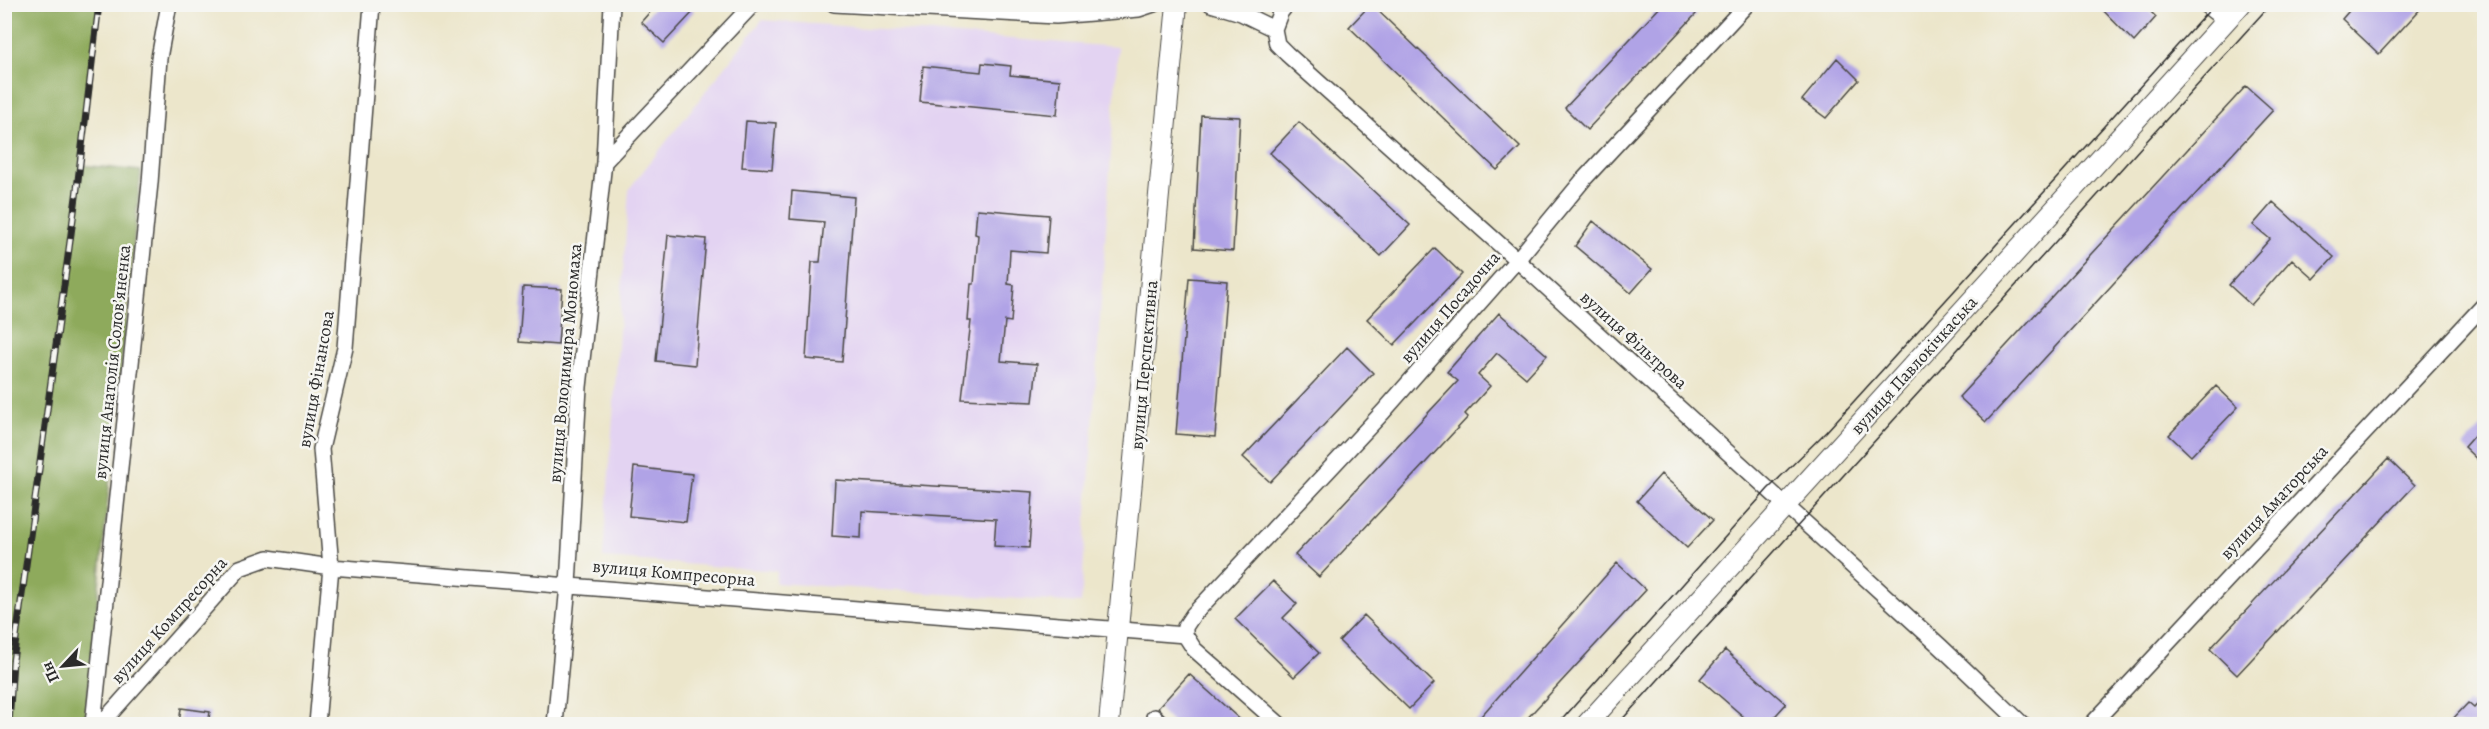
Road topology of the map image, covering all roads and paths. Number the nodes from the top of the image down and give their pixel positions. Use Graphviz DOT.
graph roads {
  1 [pos="170,4"];
  2 [pos="372,4"];
  3 [pos="612,4"];
  4 [pos="753,4"];
  5 [pos="834,4"];
  6 [pos="1154,4"];
  7 [pos="1177,4"];
  8 [pos="1211,4"];
  9 [pos="1287,4"];
  10 [pos="1747,4"];
  11 [pos="2204,4"];
  12 [pos="2241,4"];
  13 [pos="2226,21"];
  14 [pos="1274,29"];
  15 [pos="604,162"];
  16 [pos="1517,260"];
  17 [pos="2484,305"];
  18 [pos="1786,506"];
  19 [pos="331,567"];
  20 [pos="568,585"];
  21 [pos="1119,629"];
  22 [pos="1185,635"];
  23 [pos="93,724"];
  24 [pos="101,724"];
  25 [pos="317,724"];
  26 [pos="555,724"];
  27 [pos="1109,724"];
  28 [pos="1279,724"];
  29 [pos="1587,724"];
  30 [pos="2022,724"];
  31 [pos="2092,724"];
  1 -- 23 [label="street, вулиця Анатолія Соловʼяненка"];
  2 -- 19 [label="street, вулиця Фінансова"];
  3 -- 15 [label="street, вулиця Володимира Мономаха"];
  4 -- 15 [label="street"];
  5 -- 6 [label="street"];
  7 -- 21 [label="street, вулиця Перспективна"];
  8 -- 14 [label="street"];
  9 -- 14 [label="street"];
  10 -- 16 [label="street, вулиця Посадочна"];
  11 -- 13 [label="street"];
  12 -- 13 [label="street, вулиця Павлокічкаська"];
  13 -- 18 [label="street, вулиця Павлокічкаська"];
  14 -- 16 [label="street, вулиця Фільтрова"];
  15 -- 20 [label="street, вулиця Володимира Мономаха"];
  16 -- 18 [label="street, вулиця Фільтрова"];
  16 -- 22 [label="street, вулиця Посадочна"];
  17 -- 31 [label="street, вулиця Аматорська"];
  18 -- 29 [label="street, вулиця Павлокічкаська"];
  18 -- 30 [label="street, вулиця Фільтрова"];
  19 -- 20 [label="street, вулиця Компресорна"];
  19 -- 24 [label="street, вулиця Компресорна"];
  19 -- 25 [label="street, вулиця Фінансова"];
  20 -- 21 [label="street, вулиця Компресорна"];
  20 -- 26 [label="street, вулиця Володимира Мономаха"];
  21 -- 22 [label="street, вулиця Компресорна"];
  21 -- 27 [label="street, вулиця Перспективна"];
  22 -- 28 [label="street"];
}
